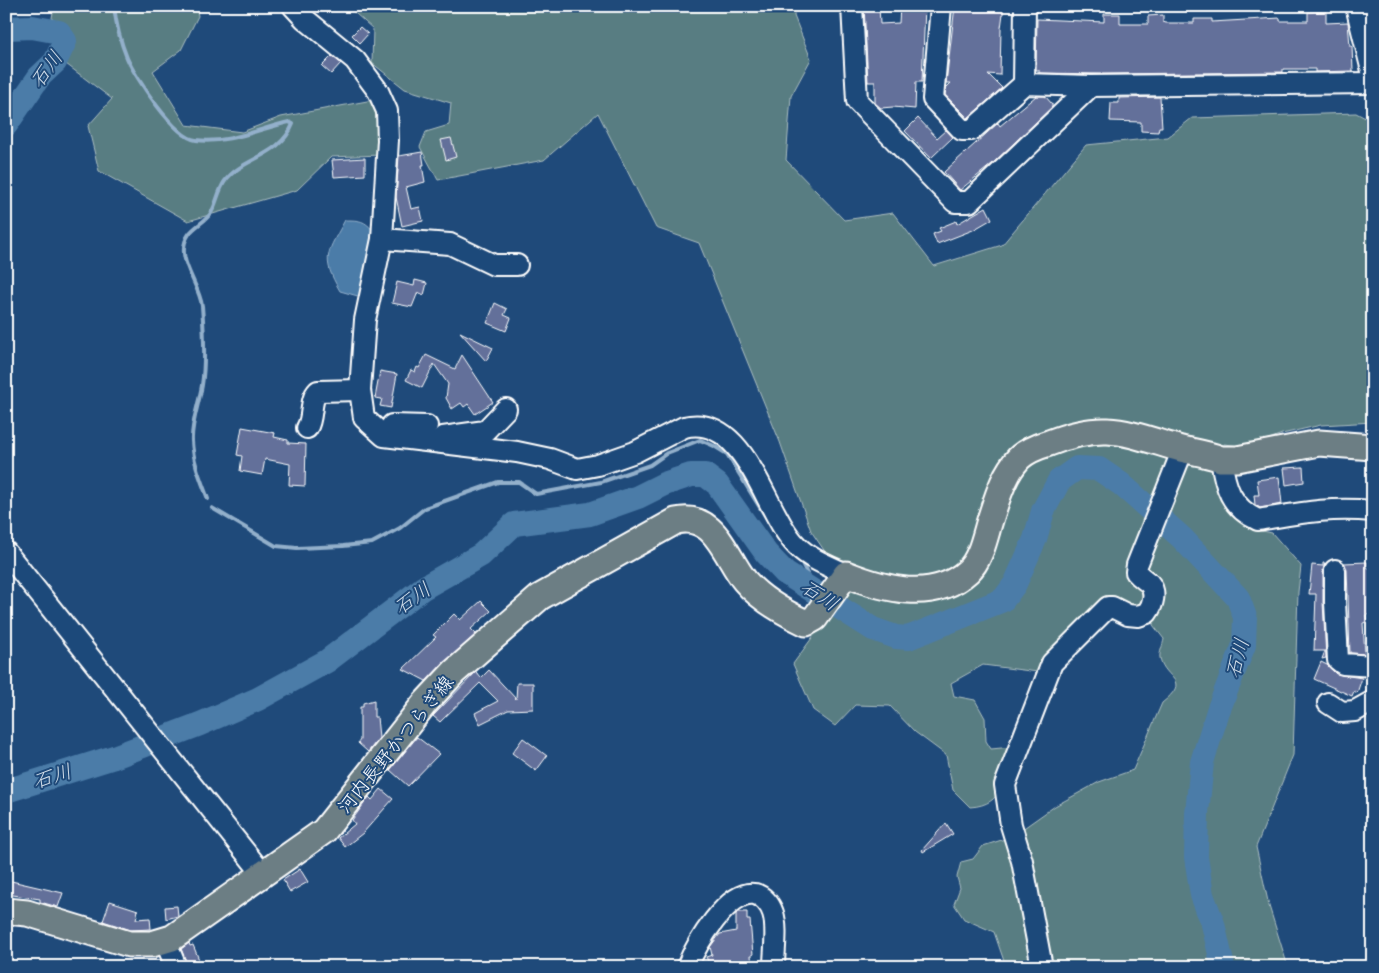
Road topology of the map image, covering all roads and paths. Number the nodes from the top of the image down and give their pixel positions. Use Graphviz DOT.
graph roads {
  1 [pos="293,6"];
  2 [pos="852,6"];
  3 [pos="941,6"];
  4 [pos="1025,6"];
  5 [pos="1356,6"];
  6 [pos="1373,75"];
  7 [pos="1373,83"];
  8 [pos="1024,84"];
  9 [pos="1090,86"];
  10 [pos="382,239"];
  11 [pos="516,265"];
  12 [pos="360,390"];
  13 [pos="506,408"];
  14 [pos="307,428"];
  15 [pos="427,434"];
  16 [pos="1373,447"];
  17 [pos="1181,454"];
  18 [pos="1221,459"];
  19 [pos="1373,511"];
  20 [pos="6,552"];
  21 [pos="1336,570"];
  22 [pos="845,576"];
  23 [pos="1373,666"];
  24 [pos="1373,701"];
  25 [pos="1328,703"];
  26 [pos="262,873"];
  27 [pos="6,911"];
  28 [pos="165,940"];
  29 [pos="176,967"];
  30 [pos="687,967"];
  31 [pos="774,967"];
  32 [pos="1042,967"];
  1 -- 10 [label="street"];
  2 -- 9 [label="street"];
  3 -- 8 [label="street"];
  4 -- 8 [label="street"];
  5 -- 6 [label="street"];
  7 -- 9 [label="street"];
  8 -- 9 [label="street"];
  10 -- 11 [label="street"];
  10 -- 12 [label="street"];
  12 -- 14 [label="street"];
  12 -- 15 [label="street"];
  13 -- 15 [label="street"];
  15 -- 22 [label="street"];
  16 -- 18 [label="main road"];
  17 -- 18 [label="main road"];
  17 -- 22 [label="main road"];
  17 -- 32 [label="street"];
  18 -- 19 [label="street"];
  20 -- 26 [label="street"];
  21 -- 23 [label="street"];
  22 -- 26 [label="main road, 河内長野かつらぎ線"];
  24 -- 25 [label="street"];
  26 -- 28 [label="main road, 河内長野かつらぎ線"];
  27 -- 28 [label="main road, 河内長野かつらぎ線"];
  28 -- 29 [label="street"];
  30 -- 31 [label="street"];
}
